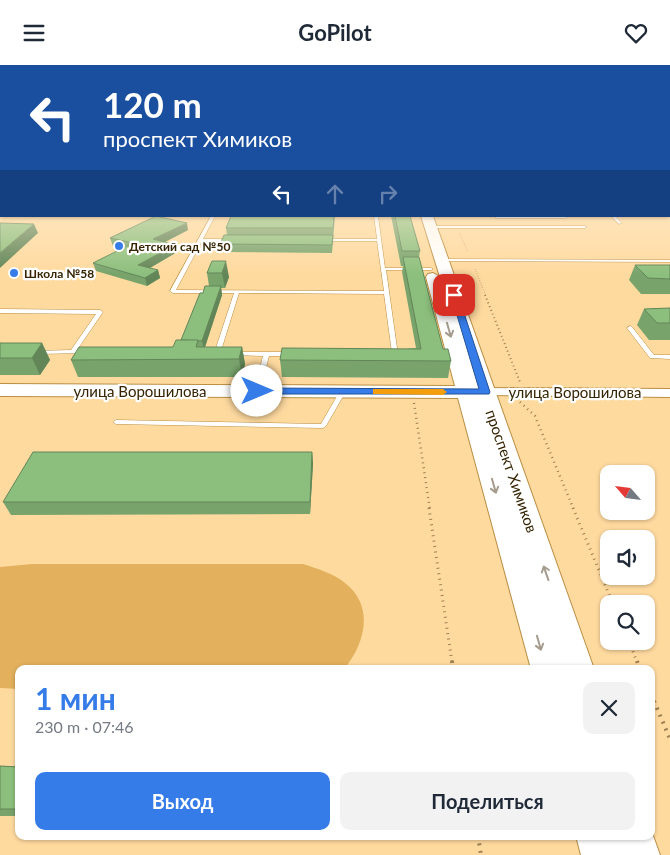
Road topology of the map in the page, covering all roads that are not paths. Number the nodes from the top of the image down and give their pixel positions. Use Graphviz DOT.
graph roads {
  1 [pos="212,217"];
  2 [pos="376,217"];
  3 [pos="496,217"];
  4 [pos="566,217"];
  5 [pos="614,217"];
  6 [pos="425,220"];
  7 [pos="620,223"];
  8 [pos="502,227"];
  9 [pos="585,227"];
  10 [pos="200,240"];
  11 [pos="240,240"];
  12 [pos="319,240"];
  13 [pos="379,241"];
  14 [pos="670,261"];
  15 [pos="437,265"];
  16 [pos="383,269"];
  17 [pos="237,292"];
  18 [pos="386,293"];
  19 [pos="0,311"];
  20 [pos="630,328"];
  21 [pos="27,352"];
  22 [pos="73,352"];
  23 [pos="92,353"];
  24 [pos="207,353"];
  25 [pos="217,354"];
  26 [pos="266,354"];
  27 [pos="296,354"];
  28 [pos="385,355"];
  29 [pos="670,357"];
  30 [pos="0,390"];
  31 [pos="257,391"];
  32 [pos="343,391"];
  33 [pos="476,392"];
  34 [pos="670,393"];
  35 [pos="116,422"];
  36 [pos="546,665"];
  37 [pos="577,665"];
  38 [pos="596,840"];
  39 [pos="635,840"];
  40 [pos="601,855"];
  41 [pos="640,855"];
  1 -- 10 [label="lane"];
  2 -- 13 [label="lane"];
  3 -- 4 [label="lane"];
  3 -- 8 [label="lane"];
  5 -- 7 [label="lane"];
  6 -- 8 [label="lane"];
  6 -- 15 [label="main road, проспект Химиков"];
  8 -- 9 [label="lane"];
  10 -- 11 [label="lane"];
  10 -- 17 [label="lane"];
  12 -- 13 [label="lane"];
  13 -- 16 [label="lane"];
  14 -- 15 [label="lane"];
  15 -- 16 [label="lane"];
  15 -- 33 [label="main road, проспект Химиков"];
  16 -- 18 [label="lane"];
  17 -- 18 [label="lane"];
  17 -- 25 [label="lane"];
  18 -- 28 [label="lane"];
  19 -- 22 [label="lane"];
  20 -- 29 [label="lane"];
  21 -- 22 [label="lane"];
  22 -- 23 [label="lane"];
  24 -- 25 [label="lane"];
  25 -- 26 [label="lane"];
  26 -- 27 [label="lane"];
  26 -- 31 [label="lane"];
  30 -- 31 [label="main road, улица Ворошилова"];
  31 -- 32 [label="main road, улица Ворошилова"];
  32 -- 33 [label="main road, улица Ворошилова"];
  32 -- 35 [label="lane"];
  33 -- 34 [label="street, улица Ворошилова"];
  33 -- 36 [label="main road, проспект Химиков, one-way"];
  37 -- 33 [label="main road, проспект Химиков, one-way"];
  38 -- 40 [label="main road"];
  39 -- 41 [label="main road"];
}
